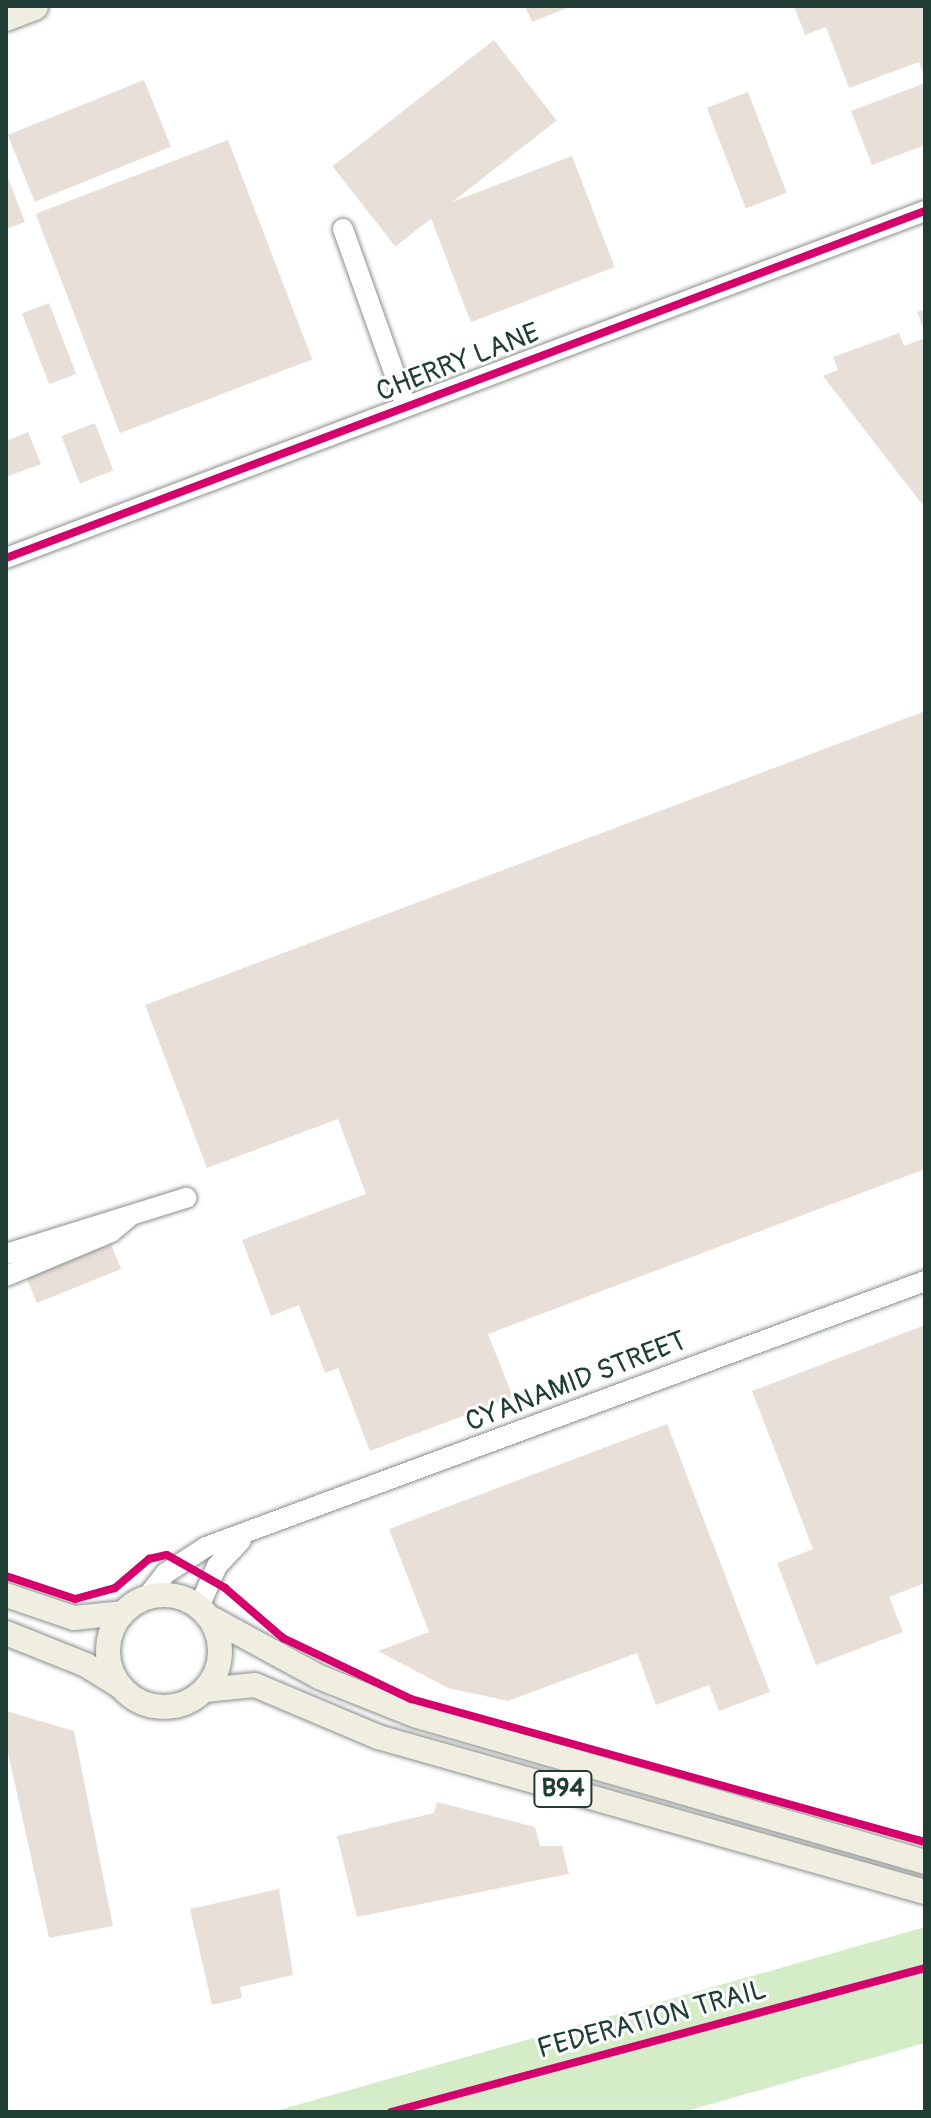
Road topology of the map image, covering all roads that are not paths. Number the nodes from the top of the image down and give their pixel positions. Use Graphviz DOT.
graph roads {
  1 [pos="34,6"];
  2 [pos="6,17"];
  3 [pos="925,211"];
  4 [pos="343,229"];
  5 [pos="406,406"];
  6 [pos="6,558"];
  7 [pos="186,1198"];
  8 [pos="129,1217"];
  9 [pos="6,1254"];
  10 [pos="6,1276"];
  11 [pos="925,1281"];
  12 [pos="247,1535"];
  13 [pos="6,1595"];
  14 [pos="147,1597"];
  15 [pos="204,1612"];
  16 [pos="122,1613"];
  17 [pos="6,1633"];
  18 [pos="121,1688"];
  19 [pos="205,1690"];
  20 [pos="925,1862"];
  21 [pos="925,1892"];
  1 -- 2 [label="highway"];
  3 -- 5 [label="street, CHERRY LANE"];
  4 -- 5 [label="street"];
  5 -- 6 [label="street, CHERRY LANE"];
  7 -- 8 [label="street"];
  8 -- 9 [label="street"];
  8 -- 10 [label="street"];
  11 -- 12 [label="street, CYANAMID STREET"];
  12 -- 14 [label="street, CYANAMID STREET"];
  12 -- 15 [label="street, CYANAMID STREET"];
  13 -- 16 [label="main road"];
  14 -- 15 [label="main road, B94"];
  14 -- 16 [label="main road"];
  15 -- 19 [label="main road"];
  15 -- 20 [label="main road, B94"];
  16 -- 18 [label="main road"];
  17 -- 18 [label="main road, B94"];
  18 -- 19 [label="main road, B94"];
  19 -- 21 [label="main road, B94"];
}
